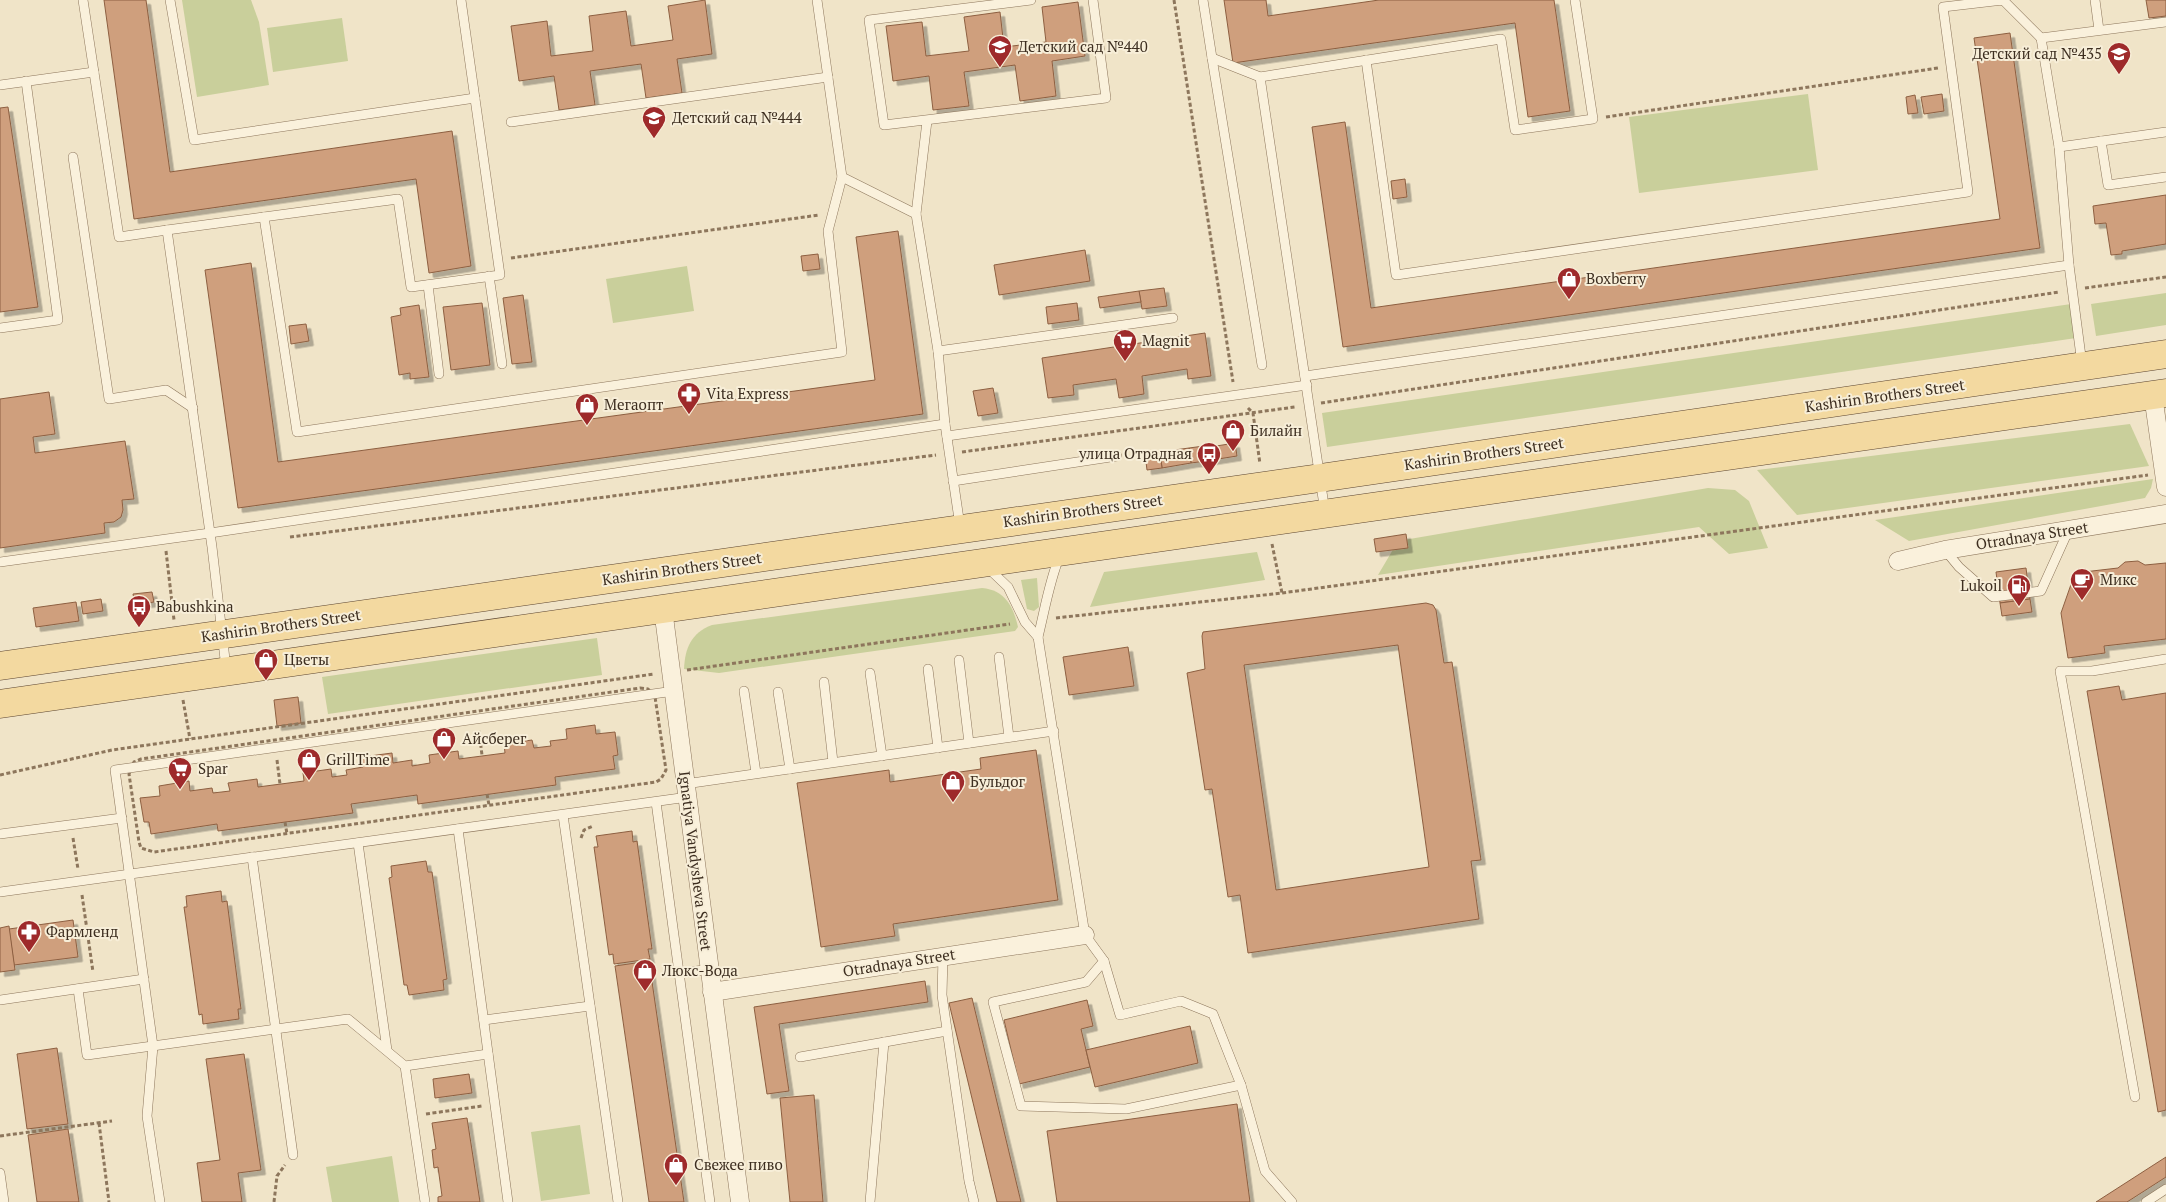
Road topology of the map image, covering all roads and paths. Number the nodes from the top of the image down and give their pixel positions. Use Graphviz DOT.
graph roads {
  1 [pos="83,0"];
  2 [pos="170,0"];
  3 [pos="461,0"];
  4 [pos="817,0"];
  5 [pos="1031,0"];
  6 [pos="1093,0"];
  7 [pos="1174,0"];
  8 [pos="1203,0"];
  9 [pos="1575,0"];
  10 [pos="2095,0"];
  11 [pos="1942,4"];
  12 [pos="2166,22"];
  13 [pos="2099,30"];
  14 [pos="2041,38"];
  15 [pos="1212,58"];
  16 [pos="1366,60"];
  17 [pos="1951,66"];
  18 [pos="94,72"];
  19 [pos="828,77"];
  20 [pos="1260,77"];
  21 [pos="26,81"];
  22 [pos="0,84"];
  23 [pos="475,98"];
  24 [pos="1593,119"];
  25 [pos="927,121"];
  26 [pos="511,122"];
  27 [pos="2166,132"];
  28 [pos="2101,141"];
  29 [pos="2059,147"];
  30 [pos="73,157"];
  31 [pos="2166,176"];
  32 [pos="842,177"];
  33 [pos="832,213"];
  34 [pos="916,214"];
  35 [pos="264,217"];
  36 [pos="167,230"];
  37 [pos="498,260"];
  38 [pos="2070,266"];
  39 [pos="490,276"];
  40 [pos="428,285"];
  41 [pos="1173,318"];
  42 [pos="0,328"];
  43 [pos="938,351"];
  44 [pos="2166,354"];
  45 [pos="502,364"];
  46 [pos="1262,366"];
  47 [pos="2083,368"];
  48 [pos="440,374"];
  49 [pos="1305,376"];
  50 [pos="1307,385"];
  51 [pos="2159,394"];
  52 [pos="1235,395"];
  53 [pos="193,408"];
  54 [pos="1253,413"];
  55 [pos="945,424"];
  56 [pos="947,436"];
  57 [pos="1117,456"];
  58 [pos="1320,478"];
  59 [pos="2165,480"];
  60 [pos="953,481"];
  61 [pos="1325,514"];
  62 [pos="2166,514"];
  63 [pos="961,529"];
  64 [pos="2069,529"];
  65 [pos="210,533"];
  66 [pos="1945,550"];
  67 [pos="1061,553"];
  68 [pos="1898,561"];
  69 [pos="0,562"];
  70 [pos="983,564"];
  71 [pos="664,609"];
  72 [pos="1044,619"];
  73 [pos="1025,622"];
  74 [pos="222,634"];
  75 [pos="1038,637"];
  76 [pos="999,657"];
  77 [pos="2166,659"];
  78 [pos="959,660"];
  79 [pos="0,666"];
  80 [pos="928,669"];
  81 [pos="226,671"];
  82 [pos="672,672"];
  83 [pos="870,672"];
  84 [pos="824,682"];
  85 [pos="674,691"];
  86 [pos="744,691"];
  87 [pos="778,692"];
  88 [pos="653,694"];
  89 [pos="0,704"];
  90 [pos="1054,731"];
  91 [pos="1009,737"];
  92 [pos="969,743"];
  93 [pos="938,748"];
  94 [pos="882,756"];
  95 [pos="833,762"];
  96 [pos="131,768"];
  97 [pos="790,768"];
  98 [pos="756,773"];
  99 [pos="0,774"];
  100 [pos="686,790"];
  101 [pos="487,794"];
  102 [pos="656,802"];
  103 [pos="489,805"];
  104 [pos="563,814"];
  105 [pos="122,818"];
  106 [pos="286,822"];
  107 [pos="71,825"];
  108 [pos="600,825"];
  109 [pos="458,829"];
  110 [pos="0,834"];
  111 [pos="287,834"];
  112 [pos="358,843"];
  113 [pos="581,844"];
  114 [pos="252,857"];
  115 [pos="130,874"];
  116 [pos="80,881"];
  117 [pos="0,892"];
  118 [pos="1085,935"];
  119 [pos="943,956"];
  120 [pos="1104,961"];
  121 [pos="710,969"];
  122 [pos="678,974"];
  123 [pos="144,979"];
  124 [pos="95,986"];
  125 [pos="78,989"];
  126 [pos="712,992"];
  127 [pos="0,1000"];
  128 [pos="590,1006"];
  129 [pos="484,1020"];
  130 [pos="276,1029"];
  131 [pos="947,1031"];
  132 [pos="884,1042"];
  133 [pos="154,1046"];
  134 [pos="387,1050"];
  135 [pos="488,1054"];
  136 [pos="800,1057"];
  137 [pos="405,1066"];
  138 [pos="1241,1085"];
  139 [pos="2135,1097"];
  140 [pos="495,1104"];
  141 [pos="412,1116"];
  142 [pos="112,1121"];
  143 [pos="99,1123"];
  144 [pos="0,1136"];
  145 [pos="293,1155"];
  146 [pos="0,1173"];
  147 [pos="2166,1189"];
  148 [pos="4,1202"];
  149 [pos="109,1202"];
  150 [pos="160,1202"];
  151 [pos="274,1202"];
  152 [pos="425,1202"];
  153 [pos="508,1202"];
  154 [pos="618,1202"];
  155 [pos="710,1202"];
  156 [pos="740,1202"];
  157 [pos="870,1202"];
  158 [pos="974,1202"];
  159 [pos="1292,1202"];
  160 [pos="2146,1202"];
  1 -- 18 [label="lane"];
  2 -- 23 [label="lane"];
  3 -- 23 [label="lane"];
  4 -- 19 [label="lane"];
  5 -- 25 [label="lane"];
  6 -- 25 [label="lane"];
  7 -- 52 [label="path"];
  8 -- 15 [label="lane"];
  9 -- 24 [label="lane"];
  10 -- 13 [label="lane"];
  11 -- 14 [label="lane"];
  11 -- 17 [label="lane"];
  12 -- 13 [label="lane"];
  13 -- 14 [label="lane"];
  14 -- 29 [label="lane"];
  15 -- 20 [label="lane"];
  15 -- 46 [label="lane"];
  16 -- 17 [label="lane"];
  16 -- 20 [label="lane"];
  16 -- 24 [label="lane"];
  17 -- 24 [label="path"];
  18 -- 21 [label="lane"];
  18 -- 36 [label="lane"];
  19 -- 26 [label="lane"];
  19 -- 32 [label="lane"];
  20 -- 49 [label="lane"];
  21 -- 22 [label="lane"];
  21 -- 42 [label="lane"];
  23 -- 37 [label="lane"];
  25 -- 34 [label="lane"];
  27 -- 28 [label="lane"];
  28 -- 29 [label="lane"];
  28 -- 31 [label="lane"];
  29 -- 38 [label="lane"];
  30 -- 53 [label="lane"];
  32 -- 33 [label="lane"];
  32 -- 34 [label="lane"];
  33 -- 35 [label="lane"];
  33 -- 37 [label="path"];
  34 -- 43 [label="lane"];
  35 -- 36 [label="lane"];
  35 -- 40 [label="lane"];
  36 -- 53 [label="lane"];
  37 -- 39 [label="lane"];
  38 -- 47 [label="lane"];
  38 -- 49 [label="lane"];
  39 -- 40 [label="lane"];
  39 -- 45 [label="lane"];
  40 -- 48 [label="lane"];
  41 -- 43 [label="lane"];
  43 -- 55 [label="lane"];
  44 -- 47 [label="main road, Kashirin Brothers Street"];
  47 -- 58 [label="main road, Kashirin Brothers Street"];
  49 -- 50 [label="lane"];
  50 -- 52 [label="lane"];
  50 -- 58 [label="lane"];
  51 -- 59 [label="street"];
  51 -- 61 [label="main road"];
  52 -- 54 [label="path"];
  52 -- 56 [label="lane"];
  53 -- 65 [label="lane"];
  55 -- 56 [label="lane"];
  55 -- 65 [label="lane"];
  56 -- 60 [label="lane"];
  57 -- 60 [label="lane"];
  58 -- 61 [label="lane"];
  58 -- 63 [label="main road, Kashirin Brothers Street"];
  59 -- 72 [label="path"];
  60 -- 63 [label="lane"];
  61 -- 67 [label="main road"];
  62 -- 64 [label="street, Otradnaya Street"];
  63 -- 74 [label="main road, Kashirin Brothers Street"];
  64 -- 66 [label="street, Otradnaya Street"];
  64 -- 66 [label="lane"];
  65 -- 69 [label="lane"];
  65 -- 74 [label="lane"];
  66 -- 68 [label="street, Otradnaya Street"];
  67 -- 70 [label="main road"];
  67 -- 72 [label="lane"];
  70 -- 71 [label="main road"];
  70 -- 73 [label="lane"];
  71 -- 81 [label="main road"];
  71 -- 82 [label="street, Ignatiya Vandysheva Street"];
  72 -- 75 [label="lane"];
  73 -- 75 [label="lane"];
  73 -- 82 [label="path"];
  74 -- 79 [label="main road, Kashirin Brothers Street"];
  74 -- 81 [label="lane"];
  75 -- 90 [label="lane"];
  76 -- 91 [label="lane"];
  77 -- 139 [label="lane"];
  78 -- 92 [label="lane"];
  80 -- 93 [label="lane"];
  81 -- 89 [label="main road"];
  82 -- 85 [label="street, Ignatiya Vandysheva Street"];
  82 -- 99 [label="path"];
  83 -- 94 [label="lane"];
  84 -- 95 [label="lane"];
  85 -- 88 [label="lane"];
  85 -- 100 [label="street, Ignatiya Vandysheva Street"];
  86 -- 98 [label="lane"];
  87 -- 97 [label="lane"];
  88 -- 96 [label="lane"];
  88 -- 96 [label="path"];
  88 -- 103 [label="path"];
  90 -- 91 [label="lane"];
  90 -- 118 [label="lane"];
  91 -- 92 [label="lane"];
  92 -- 93 [label="lane"];
  93 -- 94 [label="lane"];
  94 -- 95 [label="lane"];
  95 -- 97 [label="lane"];
  96 -- 105 [label="lane"];
  96 -- 111 [label="path"];
  97 -- 98 [label="lane"];
  98 -- 100 [label="lane"];
  100 -- 102 [label="lane"];
  100 -- 121 [label="street, Ignatiya Vandysheva Street"];
  101 -- 103 [label="path"];
  102 -- 104 [label="lane"];
  102 -- 122 [label="lane"];
  103 -- 111 [label="path"];
  104 -- 109 [label="lane"];
  104 -- 128 [label="lane"];
  105 -- 107 [label="lane"];
  105 -- 115 [label="lane"];
  106 -- 111 [label="path"];
  107 -- 110 [label="lane"];
  107 -- 116 [label="path"];
  108 -- 113 [label="path"];
  109 -- 112 [label="lane"];
  109 -- 129 [label="lane"];
  112 -- 114 [label="lane"];
  112 -- 134 [label="lane"];
  114 -- 115 [label="lane"];
  114 -- 130 [label="lane"];
  115 -- 116 [label="lane"];
  115 -- 123 [label="lane"];
  116 -- 117 [label="lane"];
  116 -- 124 [label="path"];
  118 -- 119 [label="street, Otradnaya Street"];
  118 -- 120 [label="lane"];
  119 -- 126 [label="street, Otradnaya Street"];
  119 -- 131 [label="lane"];
  120 -- 138 [label="lane"];
  120 -- 138 [label="lane"];
  121 -- 122 [label="lane"];
  121 -- 126 [label="street, Ignatiya Vandysheva Street"];
  122 -- 155 [label="lane"];
  123 -- 124 [label="lane"];
  123 -- 133 [label="lane"];
  124 -- 125 [label="lane"];
  125 -- 127 [label="lane"];
  125 -- 133 [label="lane"];
  126 -- 156 [label="street, Ignatiya Vandysheva Street"];
  128 -- 129 [label="lane"];
  128 -- 154 [label="lane"];
  129 -- 135 [label="lane"];
  130 -- 133 [label="lane"];
  130 -- 134 [label="lane"];
  130 -- 145 [label="lane"];
  131 -- 132 [label="lane"];
  131 -- 158 [label="lane"];
  132 -- 136 [label="lane"];
  132 -- 157 [label="lane"];
  133 -- 150 [label="lane"];
  134 -- 137 [label="lane"];
  135 -- 137 [label="lane"];
  135 -- 140 [label="lane"];
  137 -- 141 [label="lane"];
  138 -- 159 [label="lane"];
  140 -- 141 [label="path"];
  140 -- 153 [label="lane"];
  141 -- 152 [label="lane"];
  142 -- 143 [label="path"];
  143 -- 144 [label="path"];
  143 -- 149 [label="path"];
  145 -- 151 [label="path"];
  146 -- 148 [label="lane"];
  147 -- 160 [label="lane"];
}
